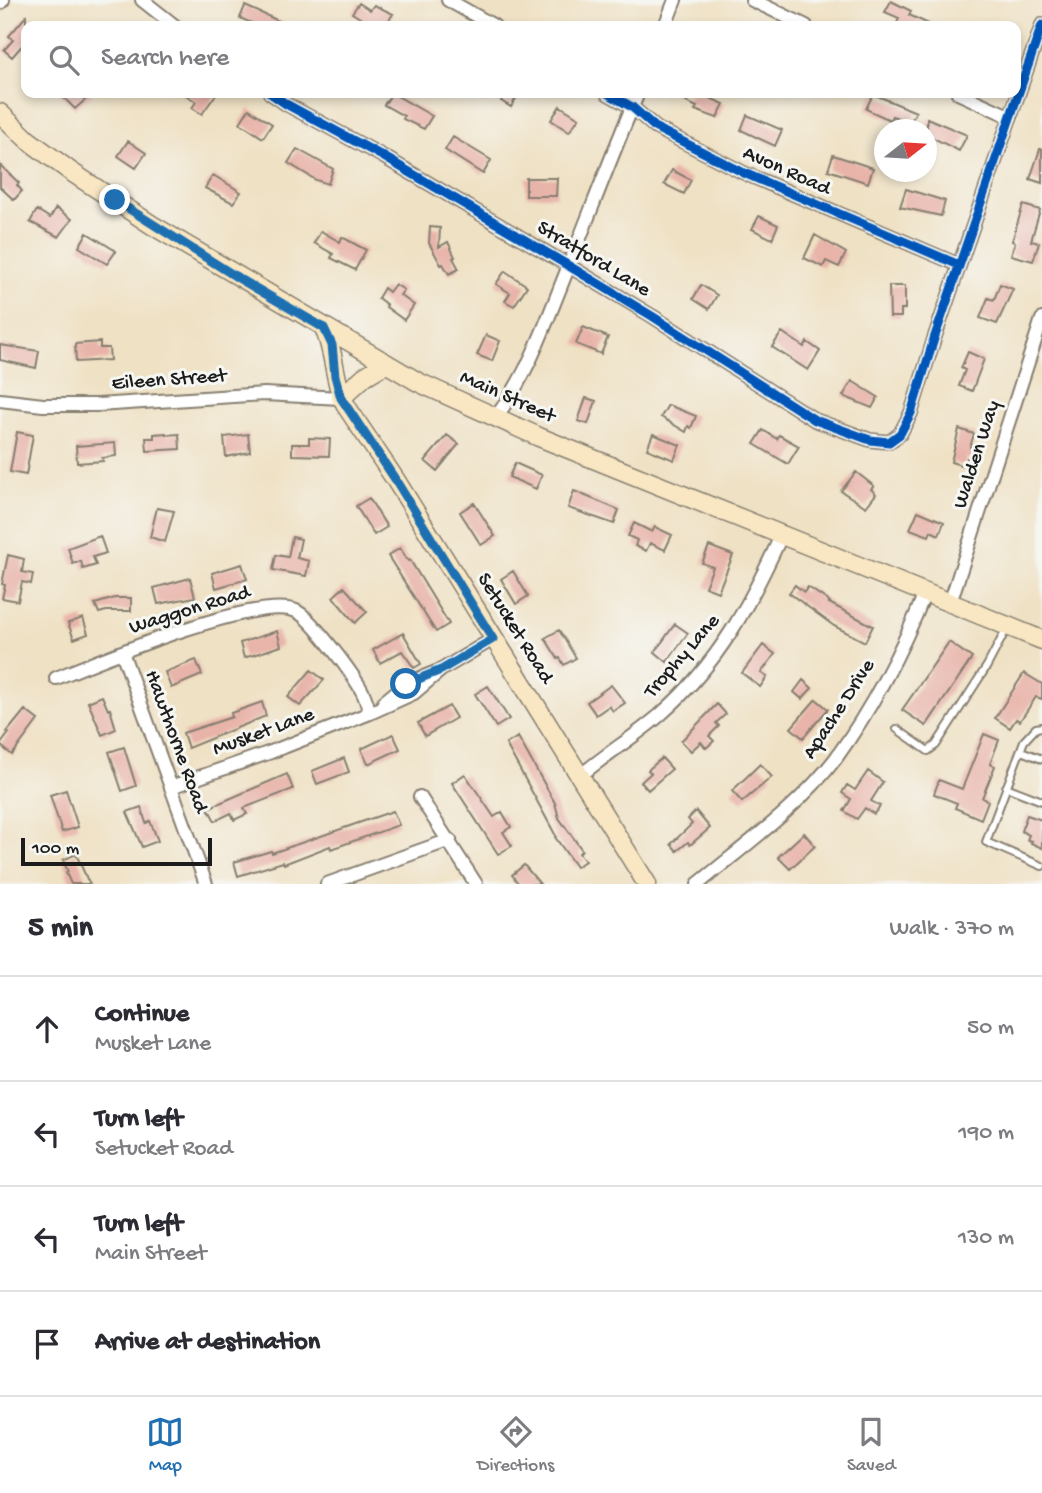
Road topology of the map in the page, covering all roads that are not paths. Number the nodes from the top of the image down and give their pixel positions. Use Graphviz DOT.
graph roads {
  1 [pos="142,0"];
  2 [pos="448,0"];
  3 [pos="676,0"];
  4 [pos="752,0"];
  5 [pos="169,21"];
  6 [pos="485,21"];
  7 [pos="667,21"];
  8 [pos="796,21"];
  9 [pos="1042,25"];
  10 [pos="1021,87"];
  11 [pos="277,98"];
  12 [pos="616,98"];
  13 [pos="636,98"];
  14 [pos="969,98"];
  15 [pos="1017,98"];
  16 [pos="632,107"];
  17 [pos="0,113"];
  18 [pos="1011,117"];
  19 [pos="959,265"];
  20 [pos="569,266"];
  21 [pos="1042,319"];
  22 [pos="324,328"];
  23 [pos="385,363"];
  24 [pos="341,398"];
  25 [pos="0,400"];
  26 [pos="495,418"];
  27 [pos="781,536"];
  28 [pos="925,593"];
  29 [pos="950,603"];
  30 [pos="1008,626"];
  31 [pos="493,639"];
  32 [pos="1042,640"];
  33 [pos="122,652"];
  34 [pos="56,678"];
  35 [pos="370,713"];
  36 [pos="1042,727"];
  37 [pos="897,729"];
  38 [pos="1021,751"];
  39 [pos="1042,759"];
  40 [pos="580,776"];
  41 [pos="171,787"];
  42 [pos="1006,787"];
  43 [pos="420,797"];
  44 [pos="1042,801"];
  45 [pos="450,840"];
  46 [pos="1042,866"];
  47 [pos="206,884"];
  48 [pos="327,884"];
  49 [pos="476,884"];
  50 [pos="648,884"];
  51 [pos="698,884"];
  1 -- 5 [label="street"];
  2 -- 6 [label="street"];
  3 -- 7 [label="street"];
  4 -- 8 [label="street"];
  9 -- 10 [label="street"];
  11 -- 20 [label="street, Stratford Lane"];
  12 -- 16 [label="street, Avon Road"];
  13 -- 16 [label="street"];
  14 -- 18 [label="street"];
  15 -- 18 [label="street"];
  16 -- 19 [label="street, Avon Road"];
  16 -- 20 [label="street"];
  17 -- 22 [label="main road, Main Street"];
  18 -- 19 [label="street"];
  19 -- 20 [label="street, Stratford Lane"];
  20 -- 26 [label="street"];
  21 -- 29 [label="street, Walden Way"];
  22 -- 23 [label="main road, Main Street"];
  22 -- 24 [label="main road, Setucket Road"];
  23 -- 24 [label="main road"];
  23 -- 26 [label="main road, Main Street"];
  24 -- 25 [label="street, Eileen Street"];
  24 -- 31 [label="main road, Setucket Road"];
  26 -- 27 [label="main road, Main Street"];
  27 -- 28 [label="main road, Main Street"];
  27 -- 40 [label="street, Trophy Lane"];
  28 -- 29 [label="main road, Main Street"];
  28 -- 51 [label="street, Apache Drive"];
  29 -- 30 [label="main road, Main Street"];
  30 -- 32 [label="main road, Main Street"];
  30 -- 37 [label="lane"];
  31 -- 35 [label="street, Musket Lane"];
  31 -- 40 [label="main road, Setucket Road"];
  33 -- 34 [label="street, Waggon Road"];
  33 -- 35 [label="street, Waggon Road"];
  33 -- 41 [label="street, Hawthorne Road"];
  35 -- 41 [label="street, Musket Lane"];
  36 -- 38 [label="lane"];
  38 -- 39 [label="lane"];
  38 -- 42 [label="lane"];
  40 -- 50 [label="main road, Setucket Road"];
  41 -- 47 [label="street, Hawthorne Road"];
  42 -- 44 [label="lane"];
  42 -- 46 [label="lane"];
  43 -- 45 [label="street"];
  45 -- 48 [label="street"];
  45 -- 49 [label="street"];
}
